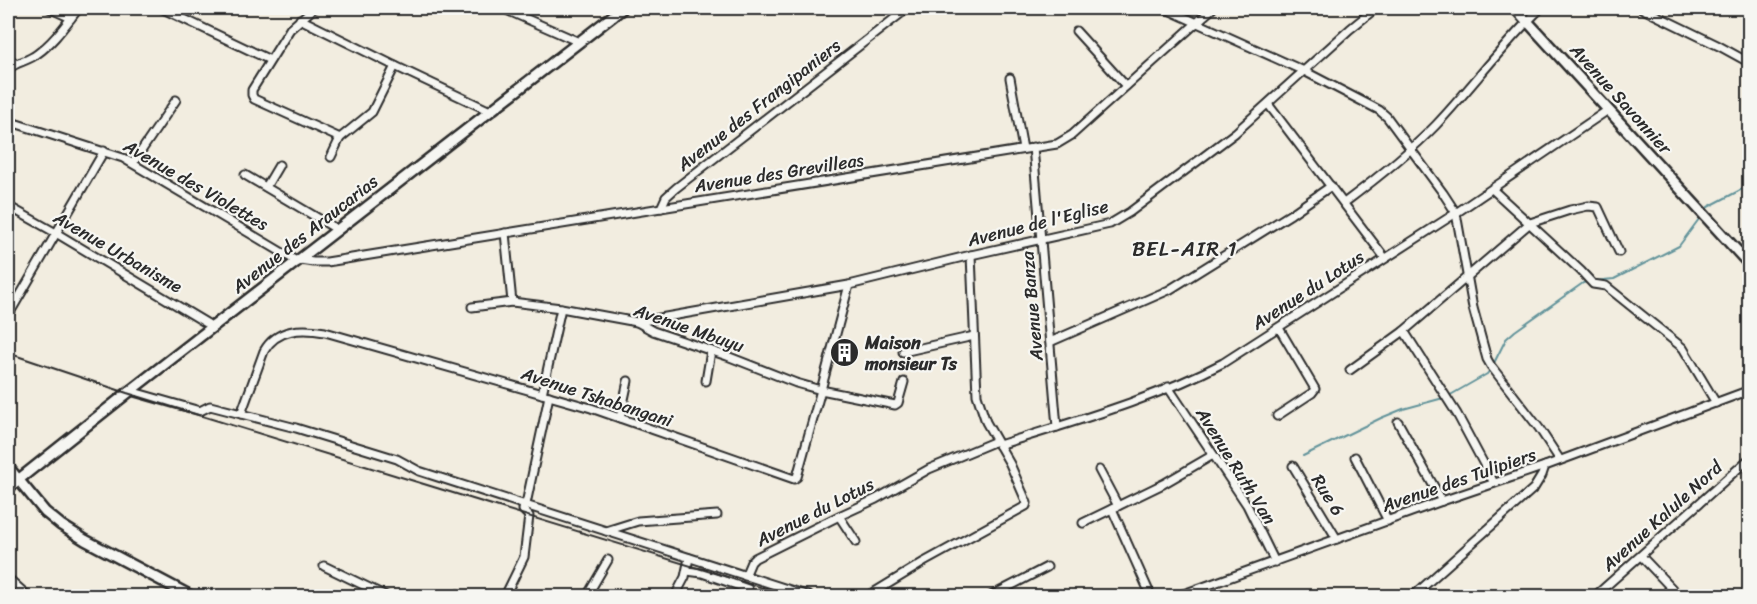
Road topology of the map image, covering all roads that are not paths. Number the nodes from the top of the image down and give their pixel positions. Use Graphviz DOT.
graph roads {
  1 [pos="50,8"];
  2 [pos="79,8"];
  3 [pos="161,8"];
  4 [pos="314,8"];
  5 [pos="502,8"];
  6 [pos="623,8"];
  7 [pos="908,8"];
  8 [pos="1164,8"];
  9 [pos="1214,8"];
  10 [pos="1376,8"];
  11 [pos="1515,8"];
  12 [pos="1541,8"];
  13 [pos="1641,8"];
  14 [pos="71,18"];
  15 [pos="300,19"];
  16 [pos="1527,21"];
  17 [pos="1197,22"];
  18 [pos="1076,32"];
  19 [pos="579,42"];
  20 [pos="8,58"];
  21 [pos="270,60"];
  22 [pos="15,63"];
  23 [pos="1749,63"];
  24 [pos="395,66"];
  25 [pos="8,69"];
  26 [pos="1304,71"];
  27 [pos="1010,78"];
  28 [pos="1126,86"];
  29 [pos="176,100"];
  30 [pos="1268,105"];
  31 [pos="1608,110"];
  32 [pos="490,111"];
  33 [pos="8,121"];
  34 [pos="340,138"];
  35 [pos="1033,147"];
  36 [pos="1023,149"];
  37 [pos="1411,150"];
  38 [pos="104,151"];
  39 [pos="331,157"];
  40 [pos="133,163"];
  41 [pos="279,165"];
  42 [pos="245,175"];
  43 [pos="1330,186"];
  44 [pos="266,187"];
  45 [pos="1492,189"];
  46 [pos="1344,203"];
  47 [pos="8,206"];
  48 [pos="661,208"];
  49 [pos="1456,213"];
  50 [pos="1530,223"];
  51 [pos="338,230"];
  52 [pos="56,232"];
  53 [pos="505,233"];
  54 [pos="1041,240"];
  55 [pos="1619,252"];
  56 [pos="971,255"];
  57 [pos="1385,258"];
  58 [pos="299,261"];
  59 [pos="1749,265"];
  60 [pos="1467,278"];
  61 [pos="849,285"];
  62 [pos="512,302"];
  63 [pos="472,307"];
  64 [pos="561,308"];
  65 [pos="9,312"];
  66 [pos="637,322"];
  67 [pos="213,327"];
  68 [pos="1279,328"];
  69 [pos="1404,331"];
  70 [pos="974,336"];
  71 [pos="1050,342"];
  72 [pos="711,351"];
  73 [pos="903,352"];
  74 [pos="1350,370"];
  75 [pos="628,381"];
  76 [pos="706,381"];
  77 [pos="904,382"];
  78 [pos="1168,387"];
  79 [pos="821,390"];
  80 [pos="1749,390"];
  81 [pos="130,391"];
  82 [pos="545,395"];
  83 [pos="1716,403"];
  84 [pos="241,414"];
  85 [pos="1277,416"];
  86 [pos="620,418"];
  87 [pos="1398,422"];
  88 [pos="1057,427"];
  89 [pos="998,443"];
  90 [pos="1213,455"];
  91 [pos="1356,457"];
  92 [pos="1749,458"];
  93 [pos="1560,460"];
  94 [pos="8,466"];
  95 [pos="1293,466"];
  96 [pos="1545,466"];
  97 [pos="1099,470"];
  98 [pos="19,479"];
  99 [pos="1494,483"];
  100 [pos="8,488"];
  101 [pos="1442,501"];
  102 [pos="525,504"];
  103 [pos="1115,508"];
  104 [pos="717,515"];
  105 [pos="839,516"];
  106 [pos="1388,521"];
  107 [pos="1083,523"];
  108 [pos="606,531"];
  109 [pos="1337,539"];
  110 [pos="856,542"];
  111 [pos="1641,556"];
  112 [pos="689,558"];
  113 [pos="608,560"];
  114 [pos="1275,562"];
  115 [pos="324,566"];
  116 [pos="1047,567"];
  117 [pos="687,571"];
  118 [pos="745,576"];
  119 [pos="8,578"];
  120 [pos="748,589"];
  121 [pos="1749,590"];
  122 [pos="28,597"];
  123 [pos="190,597"];
  124 [pos="386,597"];
  125 [pos="505,597"];
  126 [pos="587,597"];
  127 [pos="675,597"];
  128 [pos="809,597"];
  129 [pos="868,597"];
  130 [pos="991,597"];
  131 [pos="1151,597"];
  132 [pos="1178,597"];
  133 [pos="1413,597"];
  134 [pos="1595,597"];
  135 [pos="1679,597"];
  136 [pos="1742,597"];
  1 -- 14 [label="street"];
  2 -- 14 [label="street"];
  3 -- 21 [label="street"];
  4 -- 15 [label="street"];
  5 -- 19 [label="street"];
  6 -- 19 [label="street, Avenue des Araucarias"];
  7 -- 48 [label="street, Avenue des Frangipaniers"];
  8 -- 17 [label="street"];
  9 -- 17 [label="street, Avenue des Grevilleas"];
  10 -- 26 [label="street, Avenue de l'Eglise"];
  11 -- 16 [label="street, Avenue Savonnier"];
  12 -- 16 [label="street"];
  13 -- 23 [label="street"];
  14 -- 22 [label="street"];
  15 -- 21 [label="street"];
  15 -- 24 [label="street"];
  16 -- 31 [label="street, Avenue Savonnier"];
  16 -- 37 [label="street"];
  17 -- 26 [label="street"];
  17 -- 28 [label="street, Avenue des Grevilleas"];
  18 -- 28 [label="street"];
  19 -- 32 [label="street, Avenue des Araucarias"];
  20 -- 22 [label="street"];
  21 -- 34 [label="street"];
  22 -- 25 [label="street"];
  24 -- 32 [label="street"];
  24 -- 34 [label="street"];
  26 -- 30 [label="street, Avenue de l'Eglise"];
  26 -- 37 [label="street"];
  27 -- 36 [label="street"];
  28 -- 35 [label="street, Avenue des Grevilleas"];
  29 -- 40 [label="street"];
  30 -- 43 [label="street"];
  30 -- 54 [label="street, Avenue de l'Eglise"];
  31 -- 45 [label="street, Avenue du Lotus"];
  31 -- 59 [label="street, Avenue Savonnier"];
  32 -- 51 [label="street, Avenue des Araucarias"];
  33 -- 38 [label="street, Avenue des Violettes"];
  34 -- 39 [label="street"];
  35 -- 36 [label="street, Avenue des Grevilleas"];
  35 -- 54 [label="street, Avenue Banza"];
  36 -- 48 [label="street, Avenue des Grevilleas"];
  37 -- 46 [label="street"];
  37 -- 49 [label="street"];
  38 -- 40 [label="street, Avenue des Violettes"];
  38 -- 52 [label="street"];
  40 -- 58 [label="street, Avenue des Violettes"];
  41 -- 44 [label="street"];
  42 -- 44 [label="street"];
  43 -- 46 [label="street"];
  43 -- 71 [label="street"];
  44 -- 51 [label="street"];
  45 -- 49 [label="street, Avenue du Lotus"];
  45 -- 50 [label="street"];
  46 -- 57 [label="street"];
  47 -- 52 [label="street, Avenue Urbanisme"];
  48 -- 53 [label="street, Avenue des Grevilleas"];
  49 -- 57 [label="street, Avenue du Lotus"];
  49 -- 60 [label="street"];
  50 -- 55 [label="street"];
  50 -- 60 [label="street"];
  50 -- 83 [label="street"];
  51 -- 58 [label="street, Avenue des Araucarias"];
  52 -- 65 [label="street"];
  52 -- 67 [label="street, Avenue Urbanisme"];
  53 -- 58 [label="street, Avenue des Grevilleas"];
  53 -- 62 [label="street"];
  54 -- 56 [label="street, Avenue de l'Eglise"];
  54 -- 71 [label="street, Avenue Banza"];
  56 -- 61 [label="street, Avenue de l'Eglise"];
  56 -- 70 [label="street"];
  57 -- 68 [label="street, Avenue du Lotus"];
  58 -- 67 [label="street, Avenue des Araucarias"];
  60 -- 69 [label="street"];
  60 -- 93 [label="street"];
  61 -- 66 [label="street, Avenue de l'Eglise"];
  61 -- 79 [label="street, Avenue Tshabangani"];
  62 -- 63 [label="street, Avenue Mbuyu"];
  62 -- 64 [label="street, Avenue Mbuyu"];
  64 -- 66 [label="street, Avenue Mbuyu"];
  64 -- 82 [label="street"];
  66 -- 72 [label="street, Avenue Mbuyu"];
  67 -- 81 [label="street, Avenue des Araucarias"];
  68 -- 78 [label="street, Avenue du Lotus"];
  68 -- 85 [label="street"];
  69 -- 74 [label="street"];
  69 -- 99 [label="street"];
  70 -- 73 [label="street"];
  70 -- 89 [label="street"];
  71 -- 88 [label="street, Avenue Banza"];
  72 -- 76 [label="street"];
  72 -- 79 [label="street, Avenue Mbuyu"];
  75 -- 86 [label="street"];
  77 -- 79 [label="street, Avenue Mbuyu"];
  78 -- 88 [label="street, Avenue du Lotus"];
  78 -- 90 [label="street, Avenue Ruth Van"];
  79 -- 86 [label="street, Avenue Tshabangani"];
  80 -- 83 [label="street, Avenue des Tulipiers"];
  81 -- 84 [label="street"];
  81 -- 98 [label="street, Avenue des Araucarias"];
  82 -- 84 [label="street, Avenue Tshabangani"];
  82 -- 86 [label="street, Avenue Tshabangani"];
  82 -- 102 [label="street"];
  83 -- 93 [label="street, Avenue des Tulipiers"];
  84 -- 102 [label="street"];
  87 -- 101 [label="street"];
  88 -- 89 [label="street, Avenue du Lotus"];
  89 -- 105 [label="street, Avenue du Lotus"];
  89 -- 129 [label="street"];
  90 -- 103 [label="street"];
  90 -- 114 [label="street, Avenue Ruth Van"];
  91 -- 106 [label="street"];
  92 -- 111 [label="street, Avenue Kalule Nord"];
  93 -- 96 [label="street, Avenue des Tulipiers"];
  94 -- 98 [label="street"];
  95 -- 109 [label="street, Rue 6"];
  96 -- 99 [label="street, Avenue des Tulipiers"];
  96 -- 133 [label="street"];
  97 -- 103 [label="street"];
  98 -- 100 [label="street, Avenue des Araucarias"];
  98 -- 123 [label="street"];
  99 -- 101 [label="street, Avenue des Tulipiers"];
  101 -- 106 [label="street, Avenue des Tulipiers"];
  102 -- 108 [label="street"];
  102 -- 125 [label="street"];
  103 -- 107 [label="street"];
  103 -- 131 [label="street"];
  104 -- 108 [label="street"];
  105 -- 110 [label="street"];
  105 -- 118 [label="street, Avenue du Lotus"];
  106 -- 109 [label="street, Avenue des Tulipiers"];
  108 -- 112 [label="street"];
  109 -- 114 [label="street, Avenue des Tulipiers"];
  111 -- 134 [label="street, Avenue Kalule Nord"];
  111 -- 135 [label="street"];
  112 -- 117 [label="street"];
  112 -- 118 [label="street"];
  113 -- 126 [label="street"];
  114 -- 132 [label="street, Avenue des Tulipiers"];
  115 -- 124 [label="street"];
  116 -- 130 [label="street"];
  117 -- 120 [label="street"];
  117 -- 127 [label="street"];
  118 -- 128 [label="street"];
  119 -- 122 [label="street"];
  121 -- 136 [label="street"];
}
